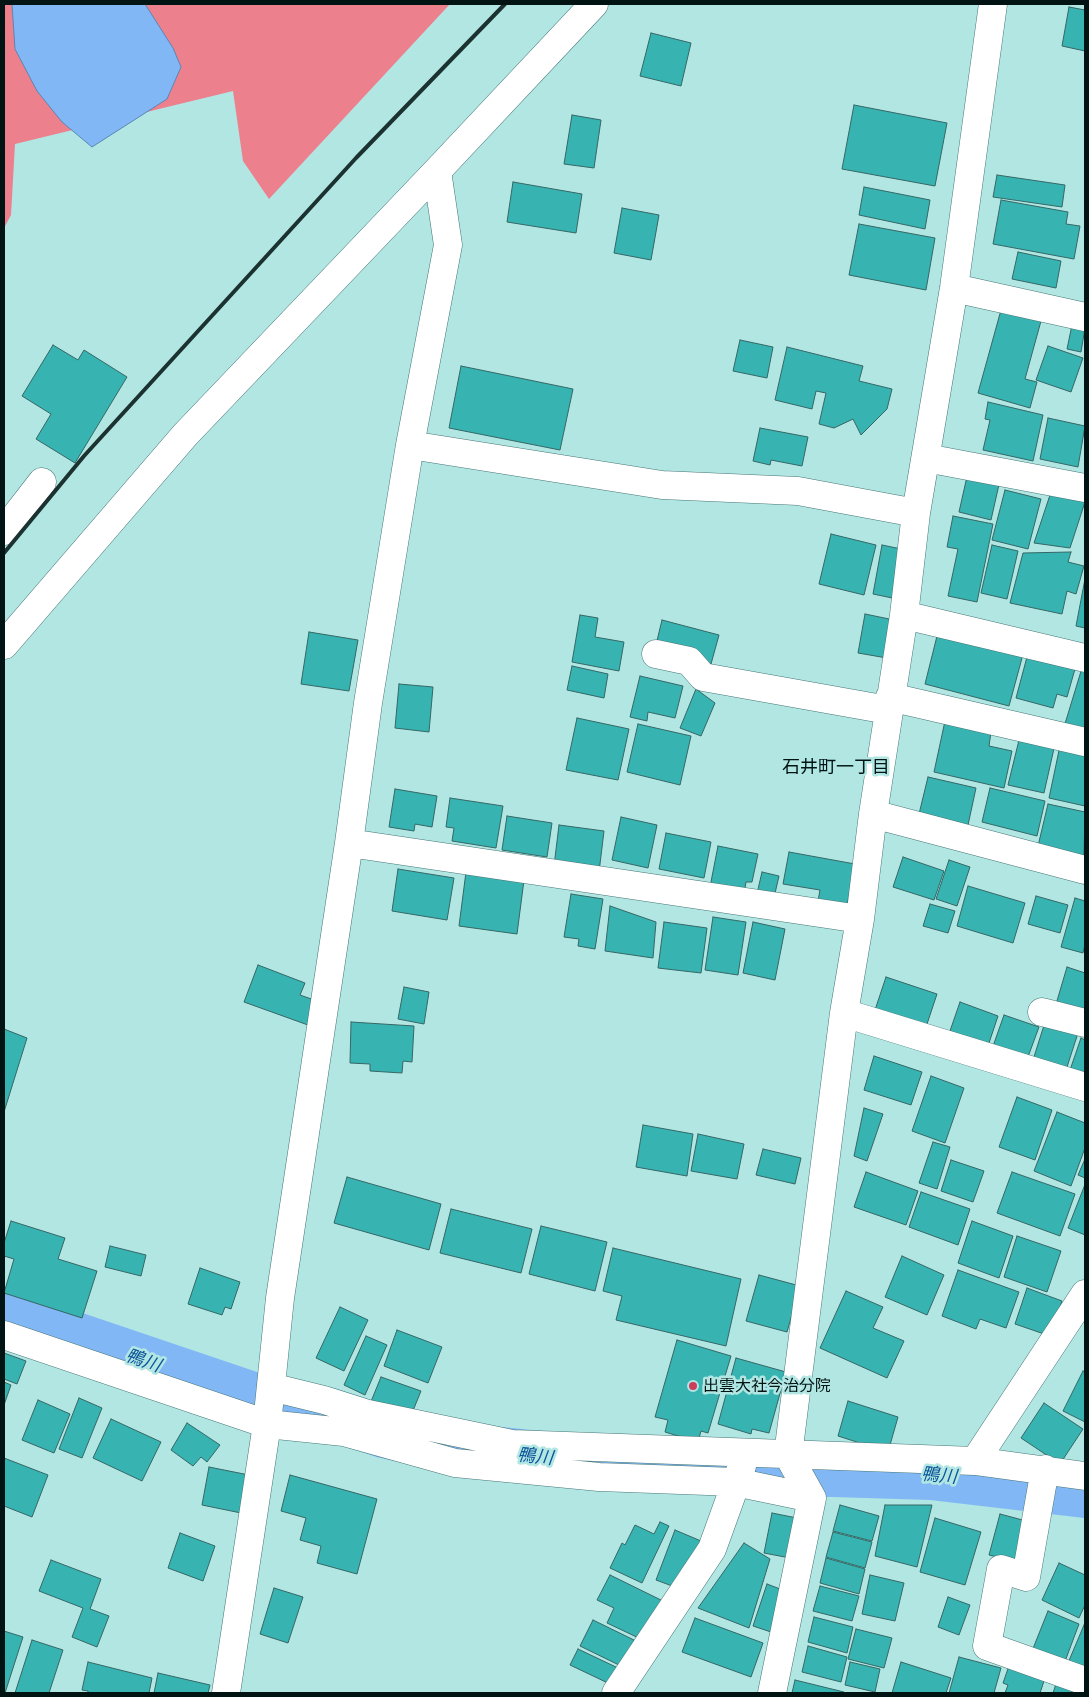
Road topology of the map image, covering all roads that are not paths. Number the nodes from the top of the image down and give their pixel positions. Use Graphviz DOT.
graph roads {
  1 [pos="594,4"];
  2 [pos="993,4"];
  3 [pos="437,171"];
  4 [pos="954,288"];
  5 [pos="1085,317"];
  6 [pos="410,445"];
  7 [pos="926,458"];
  8 [pos="42,482"];
  9 [pos="1085,488"];
  10 [pos="916,513"];
  11 [pos="4,531"];
  12 [pos="904,615"];
  13 [pos="4,645"];
  14 [pos="656,654"];
  15 [pos="1085,658"];
  16 [pos="889,704"];
  17 [pos="1085,742"];
  18 [pos="873,814"];
  19 [pos="349,843"];
  20 [pos="1085,870"];
  21 [pos="860,919"];
  22 [pos="1042,1012"];
  23 [pos="844,1013"];
  24 [pos="1085,1024"];
  25 [pos="1085,1087"];
  26 [pos="1085,1294"];
  27 [pos="4,1334"];
  28 [pos="271,1387"];
  29 [pos="267,1424"];
  30 [pos="747,1453"];
  31 [pos="788,1454"];
  32 [pos="975,1461"];
  33 [pos="1045,1470"];
  34 [pos="1085,1476"];
  35 [pos="735,1482"];
  36 [pos="812,1498"];
  37 [pos="1085,1681"];
  38 [pos="226,1693"];
  39 [pos="616,1693"];
  40 [pos="772,1693"];
  1 -- 3 [label="street"];
  2 -- 4 [label="street"];
  3 -- 6 [label="street"];
  3 -- 13 [label="street"];
  4 -- 5 [label="street"];
  4 -- 7 [label="street"];
  6 -- 10 [label="street"];
  6 -- 19 [label="street"];
  7 -- 9 [label="street"];
  7 -- 10 [label="street"];
  8 -- 11 [label="street"];
  10 -- 12 [label="street"];
  12 -- 15 [label="street"];
  12 -- 16 [label="street"];
  14 -- 16 [label="street"];
  16 -- 17 [label="street"];
  16 -- 18 [label="street"];
  18 -- 20 [label="street"];
  18 -- 21 [label="street"];
  19 -- 21 [label="street"];
  19 -- 28 [label="street"];
  21 -- 23 [label="street"];
  22 -- 24 [label="street"];
  23 -- 25 [label="street"];
  23 -- 31 [label="street"];
  26 -- 32 [label="street"];
  27 -- 29 [label="street"];
  28 -- 29 [label="street"];
  28 -- 30 [label="street"];
  29 -- 35 [label="street"];
  29 -- 38 [label="street"];
  30 -- 31 [label="street"];
  30 -- 35 [label="street"];
  31 -- 32 [label="street"];
  31 -- 36 [label="street"];
  32 -- 33 [label="street"];
  33 -- 34 [label="street"];
  33 -- 37 [label="street"];
  35 -- 36 [label="street"];
  35 -- 39 [label="street"];
  36 -- 40 [label="street"];
}
